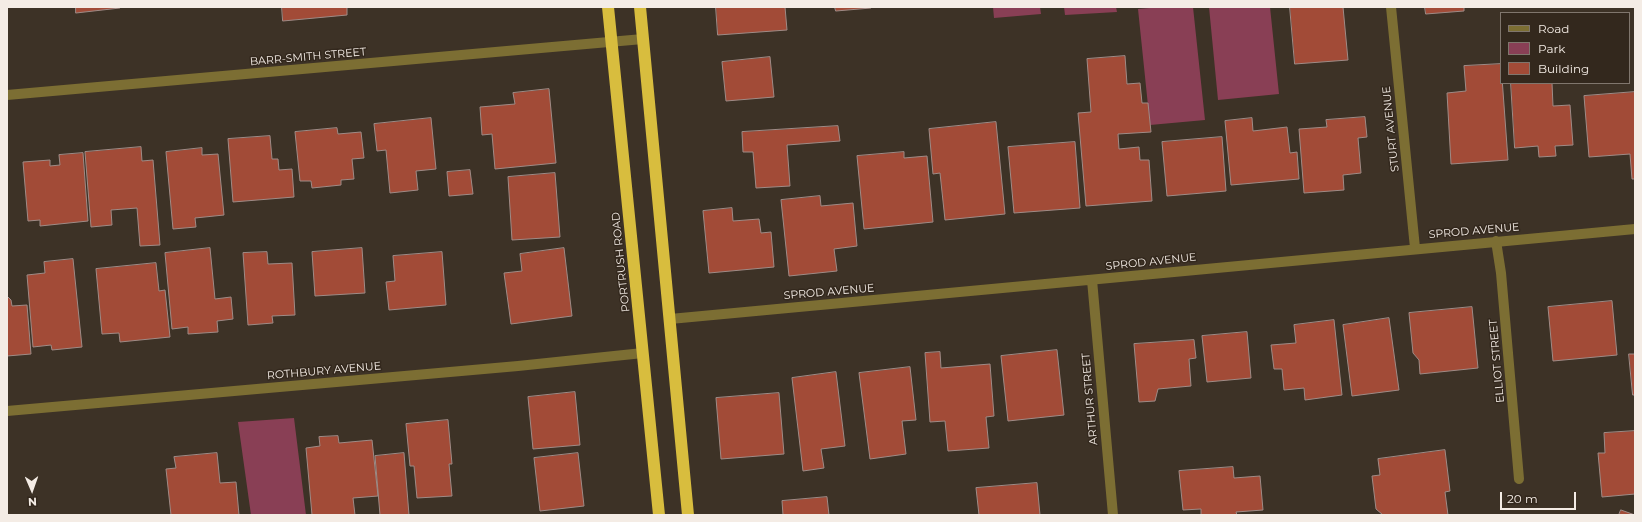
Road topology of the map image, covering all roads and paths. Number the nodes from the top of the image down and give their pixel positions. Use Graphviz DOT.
graph roads {
  1 [pos="608,7"];
  2 [pos="640,7"];
  3 [pos="1391,7"];
  4 [pos="644,39"];
  5 [pos="612,42"];
  6 [pos="7,96"];
  7 [pos="1635,229"];
  8 [pos="1496,241"];
  9 [pos="1415,248"];
  10 [pos="1092,280"];
  11 [pos="670,319"];
  12 [pos="643,353"];
  13 [pos="7,411"];
  14 [pos="1519,479"];
  15 [pos="658,515"];
  16 [pos="688,515"];
  17 [pos="1113,515"];
  1 -- 5 [label="highway, PORTRUSH ROAD"];
  2 -- 4 [label="highway"];
  3 -- 9 [label="street, STURT AVENUE"];
  4 -- 5 [label="street, BARR-SMITH STREET"];
  4 -- 11 [label="highway"];
  5 -- 6 [label="street, BARR-SMITH STREET"];
  5 -- 12 [label="highway, PORTRUSH ROAD"];
  7 -- 8 [label="street, SPROD AVENUE"];
  8 -- 9 [label="street, SPROD AVENUE"];
  8 -- 14 [label="street, ELLIOT STREET"];
  9 -- 10 [label="street, SPROD AVENUE"];
  10 -- 11 [label="street, SPROD AVENUE"];
  10 -- 17 [label="street, ARTHUR STREET"];
  11 -- 16 [label="highway"];
  12 -- 13 [label="street, ROTHBURY AVENUE"];
  12 -- 15 [label="highway, PORTRUSH ROAD"];
}
